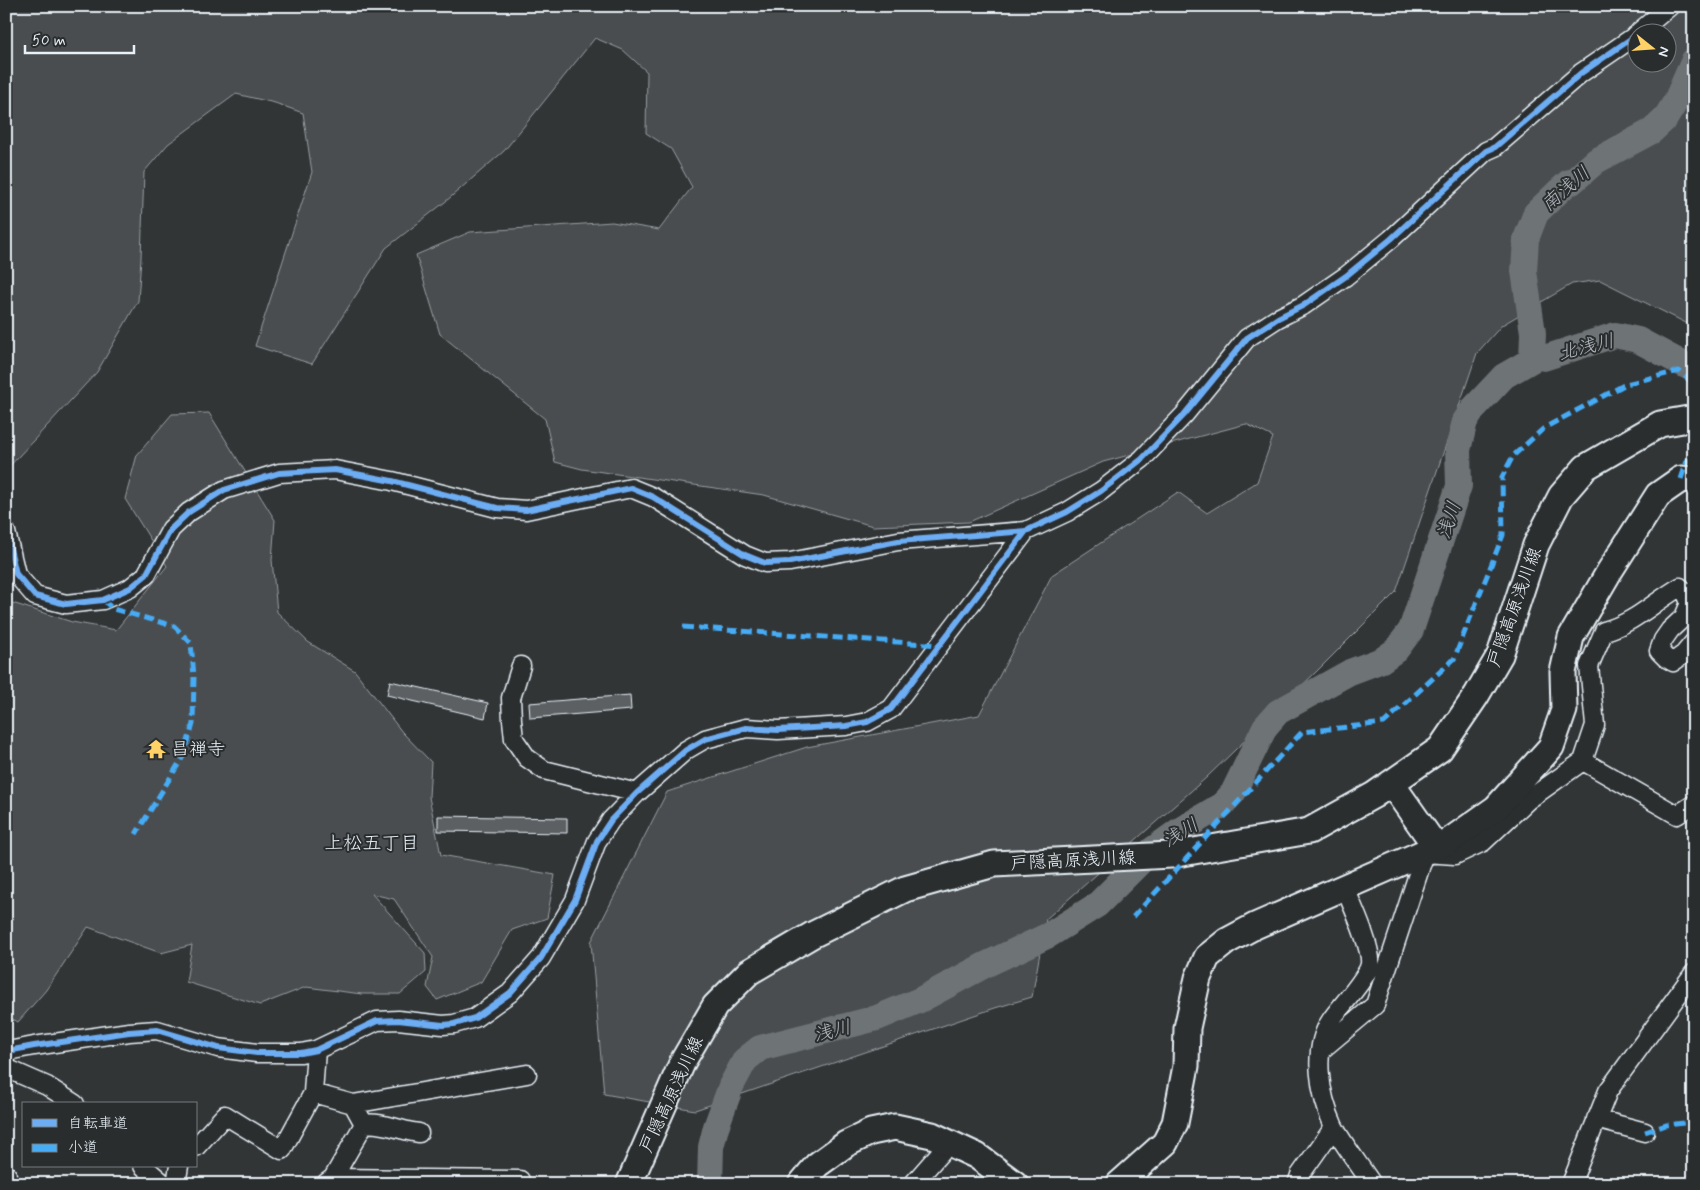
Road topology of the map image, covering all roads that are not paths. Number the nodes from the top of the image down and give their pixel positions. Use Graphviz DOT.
graph roads {
  1 [pos="1670,6"];
  2 [pos="1651,22"];
  3 [pos="1628,40"];
  4 [pos="1694,418"];
  5 [pos="1694,480"];
  6 [pos="1026,531"];
  7 [pos="6,532"];
  8 [pos="1694,642"];
  9 [pos="521,666"];
  10 [pos="1582,761"];
  11 [pos="1391,783"];
  12 [pos="637,793"];
  13 [pos="1694,804"];
  14 [pos="1431,850"];
  15 [pos="1345,888"];
  16 [pos="1694,973"];
  17 [pos="316,1050"];
  18 [pos="1320,1052"];
  19 [pos="6,1055"];
  20 [pos="6,1068"];
  21 [pos="527,1074"];
  22 [pos="313,1093"];
  23 [pos="72,1102"];
  24 [pos="353,1104"];
  25 [pos="1596,1119"];
  26 [pos="364,1124"];
  27 [pos="1334,1127"];
  28 [pos="1644,1132"];
  29 [pos="419,1133"];
  30 [pos="949,1143"];
  31 [pos="198,1145"];
  32 [pos="145,1168"];
  33 [pos="179,1168"];
  34 [pos="329,1181"];
  35 [pos="164,1184"];
  36 [pos="176,1184"];
  37 [pos="519,1184"];
  38 [pos="629,1184"];
  39 [pos="801,1184"];
  40 [pos="913,1184"];
  41 [pos="1015,1184"];
  42 [pos="1118,1184"];
  43 [pos="1297,1184"];
  44 [pos="1372,1184"];
  45 [pos="1570,1184"];
  1 -- 2 [label="street"];
  3 -- 6 [label="street"];
  4 -- 11 [label="main road, 戸隠高原浅川線"];
  5 -- 14 [label="main road"];
  6 -- 7 [label="street"];
  6 -- 12 [label="street"];
  8 -- 10 [label="street"];
  9 -- 12 [label="street"];
  10 -- 13 [label="street"];
  10 -- 14 [label="street"];
  11 -- 14 [label="main road"];
  11 -- 38 [label="main road, 戸隠高原浅川線"];
  12 -- 17 [label="street"];
  14 -- 15 [label="main road"];
  14 -- 18 [label="street"];
  15 -- 18 [label="street"];
  15 -- 42 [label="main road"];
  16 -- 25 [label="street"];
  17 -- 19 [label="street"];
  17 -- 22 [label="street"];
  18 -- 27 [label="street"];
  20 -- 23 [label="street"];
  21 -- 24 [label="street"];
  22 -- 24 [label="street"];
  22 -- 31 [label="street"];
  24 -- 26 [label="street"];
  25 -- 28 [label="street"];
  25 -- 45 [label="street"];
  26 -- 29 [label="street"];
  26 -- 34 [label="street"];
  27 -- 43 [label="street"];
  27 -- 44 [label="street"];
  30 -- 39 [label="main road"];
  30 -- 40 [label="street"];
  30 -- 41 [label="main road"];
  32 -- 35 [label="street"];
  33 -- 36 [label="street"];
  34 -- 37 [label="street"];
}
